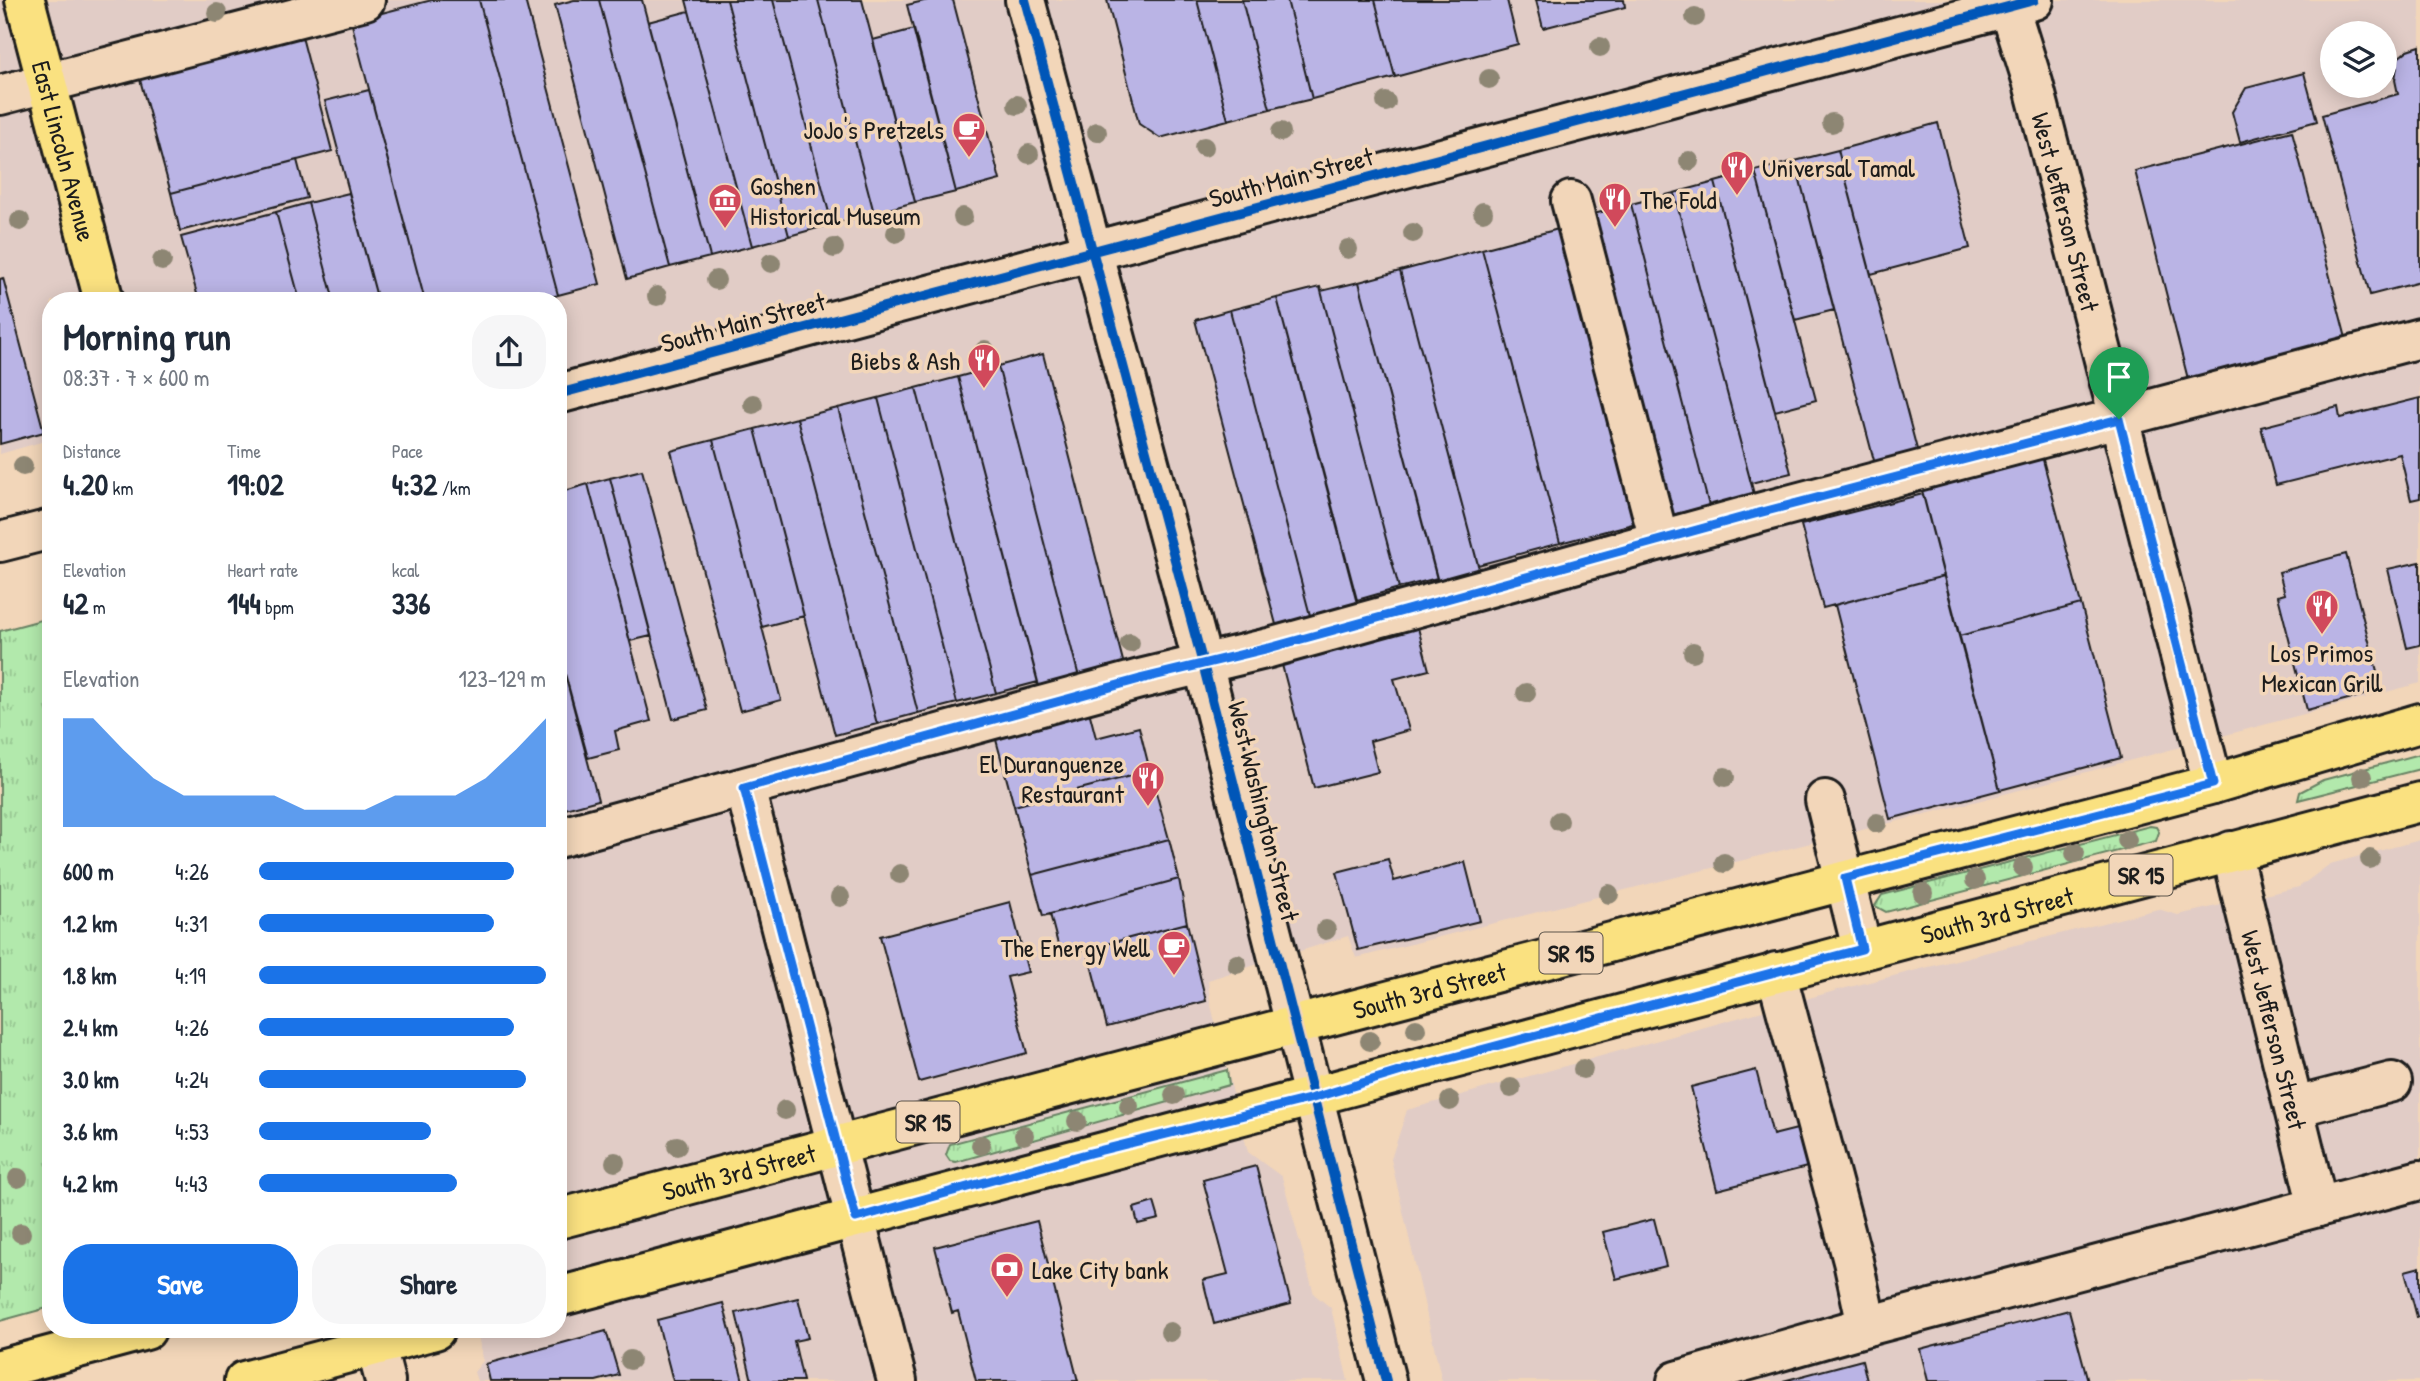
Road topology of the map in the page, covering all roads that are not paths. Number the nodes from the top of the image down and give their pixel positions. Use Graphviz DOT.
graph roads {
  1 [pos="24,0"];
  2 [pos="365,0"];
  3 [pos="1025,0"];
  4 [pos="2017,2"];
  5 [pos="46,82"];
  6 [pos="0,95"];
  7 [pos="1571,201"];
  8 [pos="1093,254"];
  9 [pos="102,292"];
  10 [pos="2420,338"];
  11 [pos="567,392"];
  12 [pos="2119,419"];
  13 [pos="42,531"];
  14 [pos="1659,540"];
  15 [pos="0,542"];
  16 [pos="1203,664"];
  17 [pos="2420,723"];
  18 [pos="2213,784"];
  19 [pos="744,788"];
  20 [pos="1825,800"];
  21 [pos="2420,802"];
  22 [pos="567,836"];
  23 [pos="2231,851"];
  24 [pos="1845,878"];
  25 [pos="1862,949"];
  26 [pos="1776,972"];
  27 [pos="1297,1024"];
  28 [pos="2392,1082"];
  29 [pos="1313,1098"];
  30 [pos="2295,1107"];
  31 [pos="838,1146"];
  32 [pos="2420,1180"];
  33 [pos="2318,1207"];
  34 [pos="567,1217"];
  35 [pos="856,1218"];
  36 [pos="567,1295"];
  37 [pos="1867,1325"];
  38 [pos="116,1338"];
  39 [pos="415,1338"];
  40 [pos="377,1353"];
  41 [pos="0,1369"];
  42 [pos="244,1381"];
  43 [pos="897,1381"];
  44 [pos="1386,1381"];
  45 [pos="1677,1381"];
  1 -- 5 [label="main road, East Lincoln Avenue"];
  2 -- 5 [label="street"];
  3 -- 8 [label="street, West Washington Street"];
  4 -- 8 [label="street, South Main Street"];
  4 -- 12 [label="street, West Jefferson Street"];
  5 -- 6 [label="street"];
  5 -- 9 [label="main road, East Lincoln Avenue"];
  7 -- 14 [label="street"];
  8 -- 11 [label="street, South Main Street"];
  8 -- 16 [label="street, West Washington Street"];
  10 -- 12 [label="street"];
  12 -- 14 [label="street"];
  12 -- 18 [label="street, West Jefferson Street"];
  13 -- 15 [label="street"];
  14 -- 16 [label="street"];
  16 -- 19 [label="street"];
  16 -- 27 [label="street, West Washington Street"];
  17 -- 18 [label="main road, South 3rd Street / SR 15"];
  18 -- 24 [label="main road, South 3rd Street / SR 15"];
  19 -- 22 [label="street"];
  19 -- 31 [label="street"];
  20 -- 24 [label="street"];
  21 -- 23 [label="main road, South 3rd Street / SR 15"];
  23 -- 25 [label="main road, South 3rd Street / SR 15"];
  23 -- 30 [label="street, West Jefferson Street"];
  24 -- 25 [label="street"];
  24 -- 27 [label="main road, South 3rd Street / SR 15"];
  25 -- 26 [label="main road, South 3rd Street / SR 15"];
  26 -- 29 [label="main road, South 3rd Street / SR 15"];
  26 -- 37 [label="street"];
  27 -- 29 [label="street, West Washington Street"];
  27 -- 31 [label="main road, South 3rd Street / SR 15"];
  28 -- 30 [label="street"];
  29 -- 35 [label="main road, South 3rd Street / SR 15"];
  29 -- 44 [label="street, West Washington Street"];
  30 -- 33 [label="street, West Jefferson Street"];
  31 -- 34 [label="main road, South 3rd Street / SR 15"];
  31 -- 35 [label="street"];
  32 -- 33 [label="street"];
  33 -- 37 [label="street"];
  35 -- 36 [label="main road, South 3rd Street / SR 15"];
  35 -- 43 [label="street"];
  37 -- 45 [label="street"];
  38 -- 41 [label="main road"];
  39 -- 40 [label="main road"];
  40 -- 42 [label="main road"];
}
